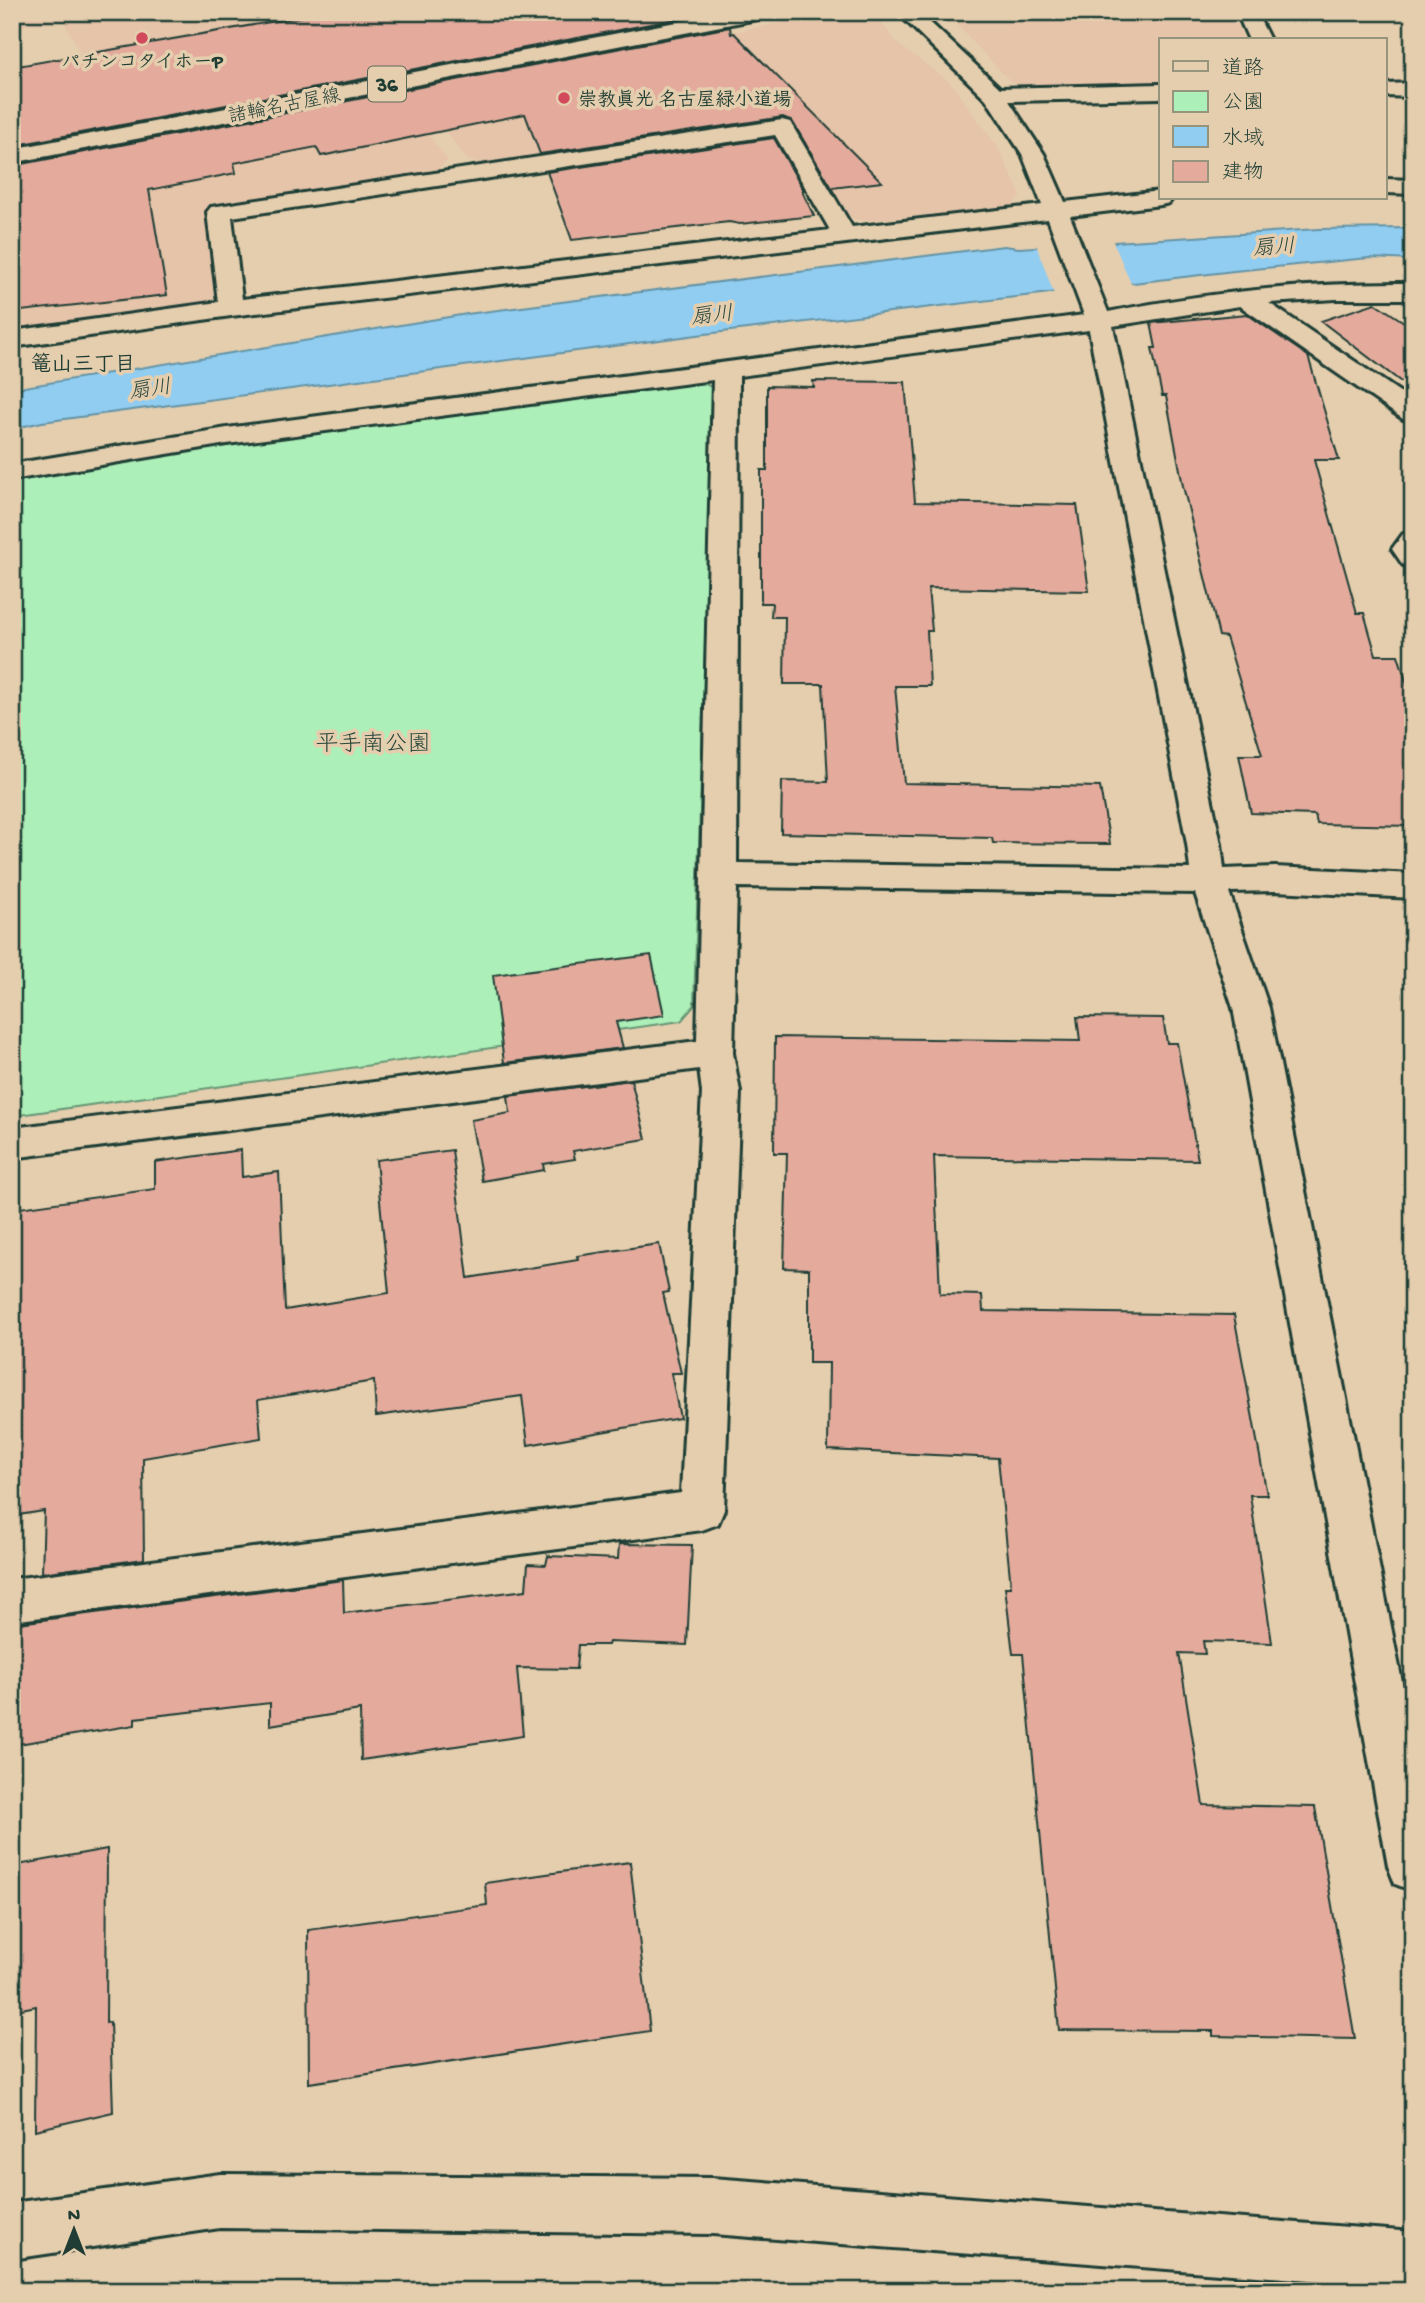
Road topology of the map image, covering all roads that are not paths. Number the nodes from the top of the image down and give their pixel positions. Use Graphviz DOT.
graph roads {
  1 [pos="692,12"];
  2 [pos="762,12"];
  3 [pos="907,12"];
  4 [pos="1257,12"];
  5 [pos="1258,38"];
  6 [pos="1386,90"];
  7 [pos="1413,90"];
  8 [pos="1159,92"];
  9 [pos="994,95"];
  10 [pos="12,139"];
  11 [pos="12,156"];
  12 [pos="1386,187"];
  13 [pos="1413,187"];
  14 [pos="1159,198"];
  15 [pos="1062,219"];
  16 [pos="844,234"];
  17 [pos="1413,291"];
  18 [pos="1247,300"];
  19 [pos="1094,305"];
  20 [pos="231,308"];
  21 [pos="12,339"];
  22 [pos="726,370"];
  23 [pos="1413,413"];
  24 [pos="12,472"];
  25 [pos="1413,540"];
  26 [pos="1413,559"];
  27 [pos="720,875"];
  28 [pos="1208,881"];
  29 [pos="1413,886"];
  30 [pos="715,1053"];
  31 [pos="12,1143"];
  32 [pos="12,1600"];
  33 [pos="1413,1866"];
  34 [pos="12,2231"];
  35 [pos="1413,2260"];
  1 -- 10 [label="street, 諸輪名古屋線 / 36"];
  2 -- 11 [label="street, 諸輪名古屋線 / 36"];
  3 -- 9 [label="street"];
  4 -- 5 [label="street"];
  6 -- 7 [label="street"];
  8 -- 9 [label="street"];
  9 -- 15 [label="street"];
  12 -- 13 [label="street"];
  14 -- 15 [label="street"];
  15 -- 16 [label="street"];
  15 -- 19 [label="street"];
  16 -- 20 [label="street"];
  16 -- 20 [label="street"];
  17 -- 18 [label="street"];
  18 -- 19 [label="street"];
  18 -- 23 [label="street"];
  19 -- 22 [label="street"];
  19 -- 28 [label="street"];
  20 -- 21 [label="street"];
  22 -- 24 [label="street"];
  22 -- 27 [label="street"];
  25 -- 26 [label="street"];
  27 -- 28 [label="street"];
  27 -- 30 [label="street"];
  28 -- 29 [label="street"];
  28 -- 33 [label="street"];
  30 -- 31 [label="street"];
  30 -- 32 [label="street"];
  34 -- 35 [label="street"];
}
